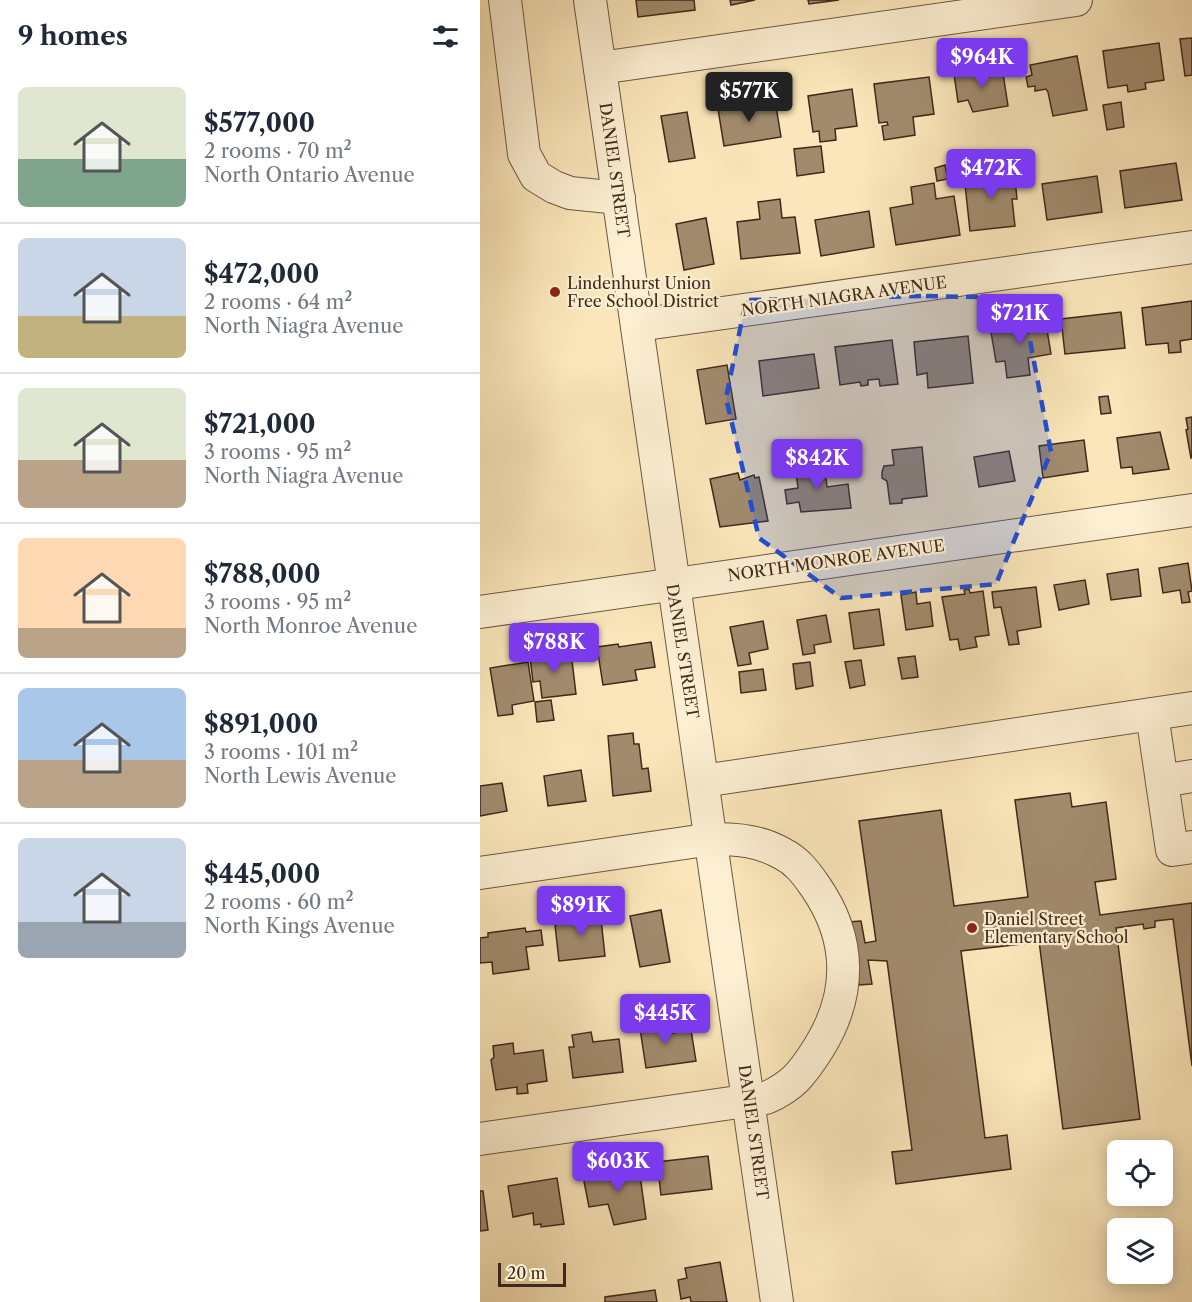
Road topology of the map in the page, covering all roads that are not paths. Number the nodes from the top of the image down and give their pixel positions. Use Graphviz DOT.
graph roads {
  1 [pos="505,0"];
  2 [pos="590,0"];
  3 [pos="1076,0"];
  4 [pos="600,68"];
  5 [pos="619,198"];
  6 [pos="1192,247"];
  7 [pos="638,325"];
  8 [pos="1192,510"];
  9 [pos="672,584"];
  10 [pos="480,612"];
  11 [pos="1192,708"];
  12 [pos="1152,714"];
  13 [pos="1177,779"];
  14 [pos="704,781"];
  15 [pos="712,839"];
  16 [pos="1192,847"];
  17 [pos="480,873"];
  18 [pos="749,1100"];
  19 [pos="480,1139"];
  20 [pos="777,1302"];
  1 -- 5 [label="street"];
  2 -- 4 [label="street, DANIEL STREET"];
  3 -- 4 [label="street"];
  4 -- 5 [label="street, DANIEL STREET"];
  5 -- 7 [label="street, DANIEL STREET"];
  6 -- 7 [label="street, NORTH NIAGRA AVENUE"];
  7 -- 9 [label="street, DANIEL STREET"];
  8 -- 9 [label="street, NORTH MONROE AVENUE"];
  9 -- 10 [label="street, NORTH MONROE AVENUE"];
  9 -- 14 [label="street, DANIEL STREET"];
  11 -- 12 [label="street"];
  12 -- 13 [label="street"];
  12 -- 14 [label="street"];
  13 -- 16 [label="street"];
  14 -- 15 [label="street, DANIEL STREET"];
  15 -- 17 [label="street"];
  15 -- 18 [label="street, DANIEL STREET"];
  15 -- 18 [label="street"];
  18 -- 19 [label="street"];
  18 -- 20 [label="street, DANIEL STREET"];
}
